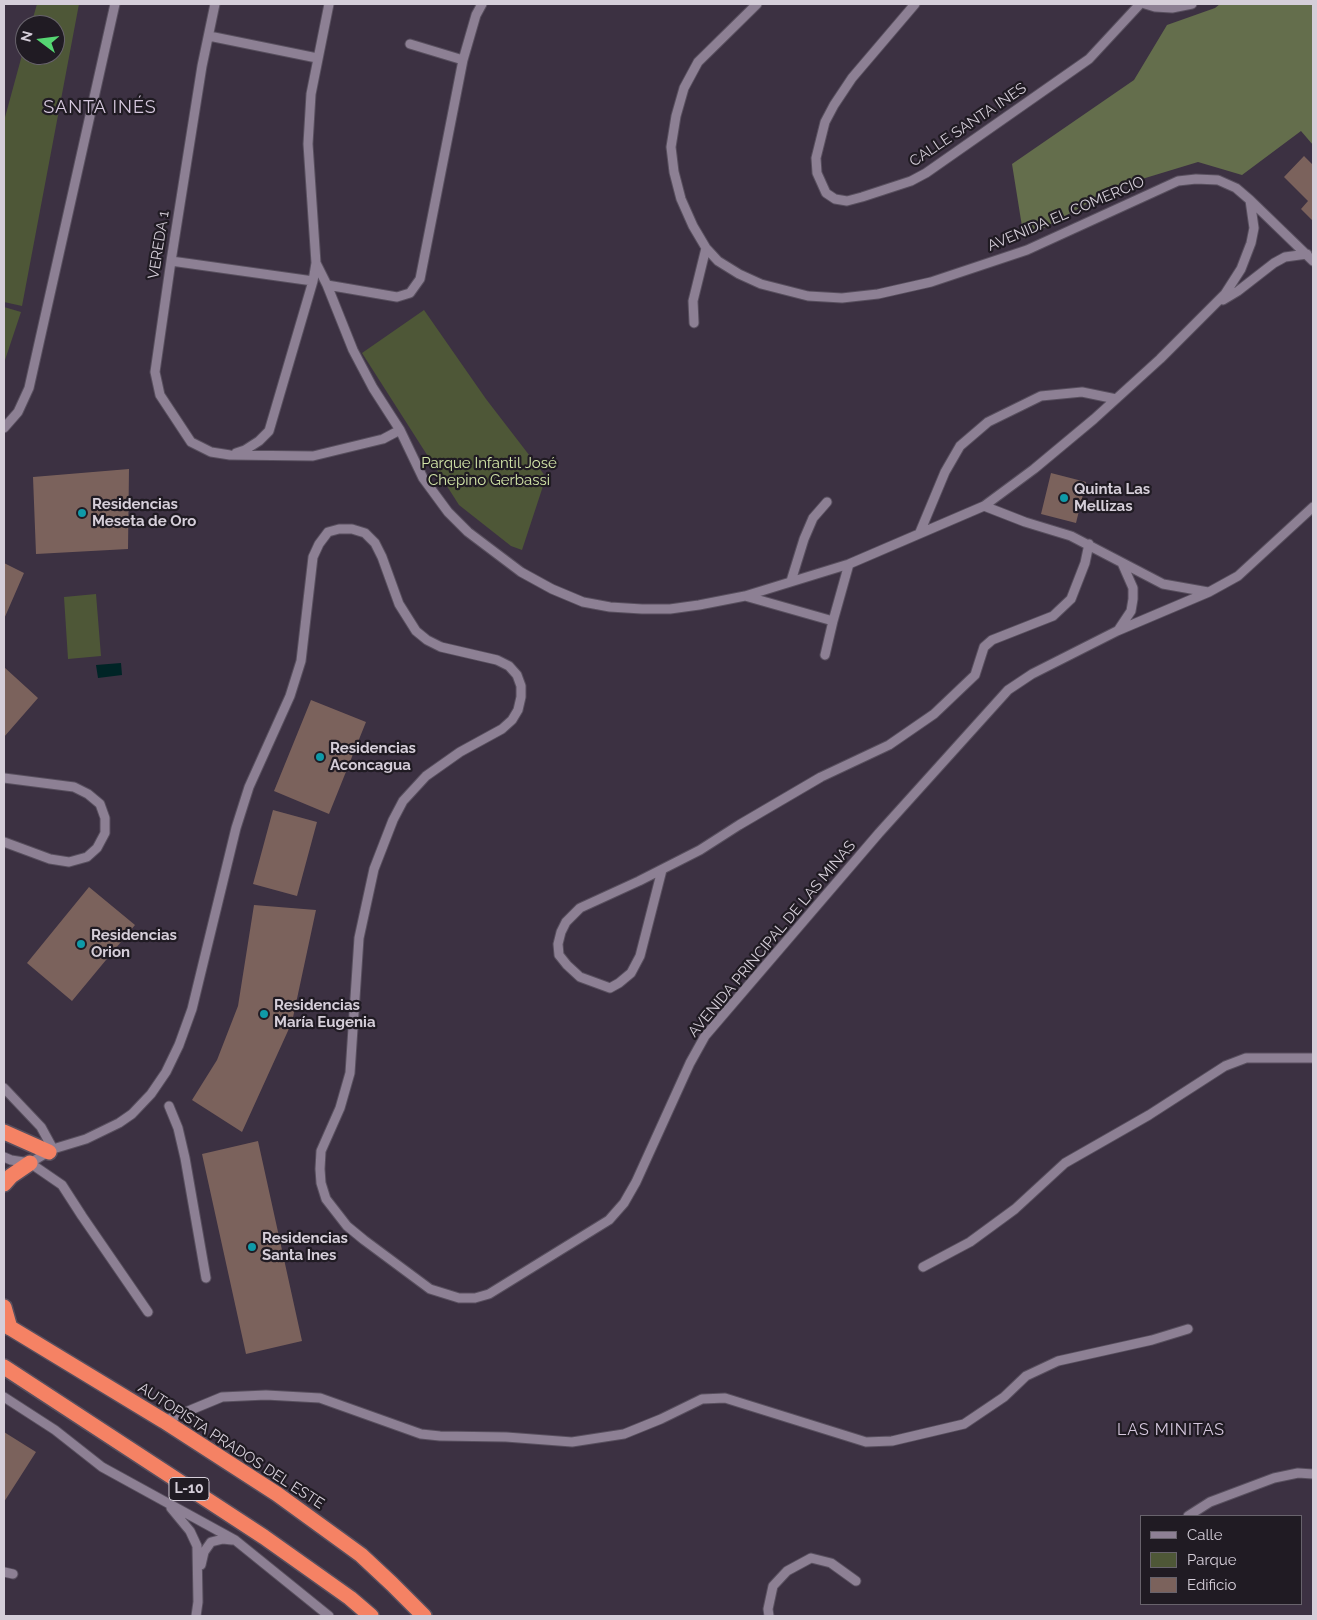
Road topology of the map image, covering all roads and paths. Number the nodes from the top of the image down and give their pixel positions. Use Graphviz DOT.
graph roads {
  1 [pos="115,4"];
  2 [pos="215,4"];
  3 [pos="330,4"];
  4 [pos="337,4"];
  5 [pos="482,4"];
  6 [pos="757,4"];
  7 [pos="914,4"];
  8 [pos="1140,4"];
  9 [pos="1145,4"];
  10 [pos="1192,4"];
  11 [pos="327,17"];
  12 [pos="208,36"];
  13 [pos="410,44"];
  14 [pos="317,58"];
  15 [pos="463,60"];
  16 [pos="1250,200"];
  17 [pos="706,248"];
  18 [pos="1310,258"];
  19 [pos="170,261"];
  20 [pos="316,263"];
  21 [pos="313,281"];
  22 [pos="327,284"];
  23 [pos="1214,305"];
  24 [pos="694,323"];
  25 [pos="1116,399"];
  26 [pos="4,428"];
  27 [pos="400,430"];
  28 [pos="230,455"];
  29 [pos="827,502"];
  30 [pos="984,506"];
  31 [pos="1313,507"];
  32 [pos="920,532"];
  33 [pos="1090,544"];
  34 [pos="1122,562"];
  35 [pos="849,564"];
  36 [pos="791,581"];
  37 [pos="1209,592"];
  38 [pos="745,596"];
  39 [pos="833,621"];
  40 [pos="1117,631"];
  41 [pos="825,655"];
  42 [pos="4,778"];
  43 [pos="4,842"];
  44 [pos="662,870"];
  45 [pos="1313,1058"];
  46 [pos="4,1088"];
  47 [pos="169,1106"];
  48 [pos="4,1132"];
  49 [pos="51,1150"];
  50 [pos="4,1157"];
  51 [pos="30,1163"];
  52 [pos="4,1184"];
  53 [pos="923,1267"];
  54 [pos="206,1278"];
  55 [pos="4,1307"];
  56 [pos="148,1312"];
  57 [pos="7,1326"];
  58 [pos="1188,1329"];
  59 [pos="4,1367"];
  60 [pos="4,1397"];
  61 [pos="164,1421"];
  62 [pos="1313,1474"];
  63 [pos="167,1504"];
  64 [pos="1190,1515"];
  65 [pos="235,1540"];
  66 [pos="198,1575"];
  67 [pos="856,1581"];
  68 [pos="318,1613"];
  69 [pos="196,1616"];
  70 [pos="329,1616"];
  71 [pos="371,1616"];
  72 [pos="424,1616"];
  73 [pos="769,1616"];
  1 -- 26 [label="street"];
  2 -- 12 [label="street, VEREDA 1"];
  3 -- 11 [label="street"];
  4 -- 11 [label="street"];
  5 -- 15 [label="street"];
  6 -- 17 [label="street, AVENIDA EL COMERCIO"];
  7 -- 8 [label="street, CALLE SANTA INES"];
  9 -- 10 [label="street"];
  11 -- 14 [label="street"];
  12 -- 14 [label="street"];
  12 -- 19 [label="street, VEREDA 1"];
  13 -- 15 [label="street"];
  14 -- 20 [label="street"];
  15 -- 22 [label="street"];
  16 -- 17 [label="street, AVENIDA EL COMERCIO"];
  16 -- 18 [label="street, AVENIDA EL COMERCIO"];
  16 -- 23 [label="street"];
  17 -- 24 [label="street"];
  18 -- 23 [label="street"];
  19 -- 21 [label="street"];
  19 -- 28 [label="street, VEREDA 1"];
  20 -- 21 [label="street"];
  20 -- 22 [label="street"];
  21 -- 28 [label="street"];
  22 -- 27 [label="street"];
  23 -- 25 [label="street"];
  25 -- 30 [label="street"];
  25 -- 32 [label="street"];
  27 -- 28 [label="street, VEREDA 1"];
  27 -- 38 [label="street"];
  29 -- 36 [label="street"];
  30 -- 32 [label="street"];
  30 -- 33 [label="street"];
  31 -- 37 [label="street, AVENIDA PRINCIPAL DE LAS MINAS"];
  32 -- 35 [label="street"];
  33 -- 34 [label="street"];
  33 -- 44 [label="street"];
  34 -- 37 [label="street"];
  34 -- 40 [label="street"];
  35 -- 36 [label="street"];
  35 -- 39 [label="street"];
  36 -- 38 [label="street"];
  37 -- 40 [label="street, AVENIDA PRINCIPAL DE LAS MINAS"];
  38 -- 39 [label="street"];
  39 -- 41 [label="street"];
  40 -- 49 [label="street, AVENIDA PRINCIPAL DE LAS MINAS"];
  42 -- 43 [label="street"];
  44 -- 44 [label="street"];
  45 -- 53 [label="street"];
  46 -- 49 [label="street"];
  47 -- 54 [label="street"];
  48 -- 49 [label="highway"];
  49 -- 51 [label="street, AVENIDA PRINCIPAL DE LAS MINAS"];
  50 -- 51 [label="street"];
  51 -- 52 [label="highway"];
  51 -- 56 [label="street"];
  55 -- 57 [label="highway"];
  57 -- 61 [label="highway, AUTOPISTA PRADOS DEL ESTE"];
  58 -- 61 [label="street"];
  59 -- 71 [label="highway, L-10"];
  60 -- 63 [label="street"];
  61 -- 72 [label="highway, AUTOPISTA PRADOS DEL ESTE"];
  62 -- 64 [label="street"];
  63 -- 65 [label="street"];
  63 -- 66 [label="street"];
  65 -- 66 [label="street"];
  65 -- 68 [label="street"];
  66 -- 69 [label="street"];
  67 -- 73 [label="street"];
  68 -- 70 [label="street"];
}
